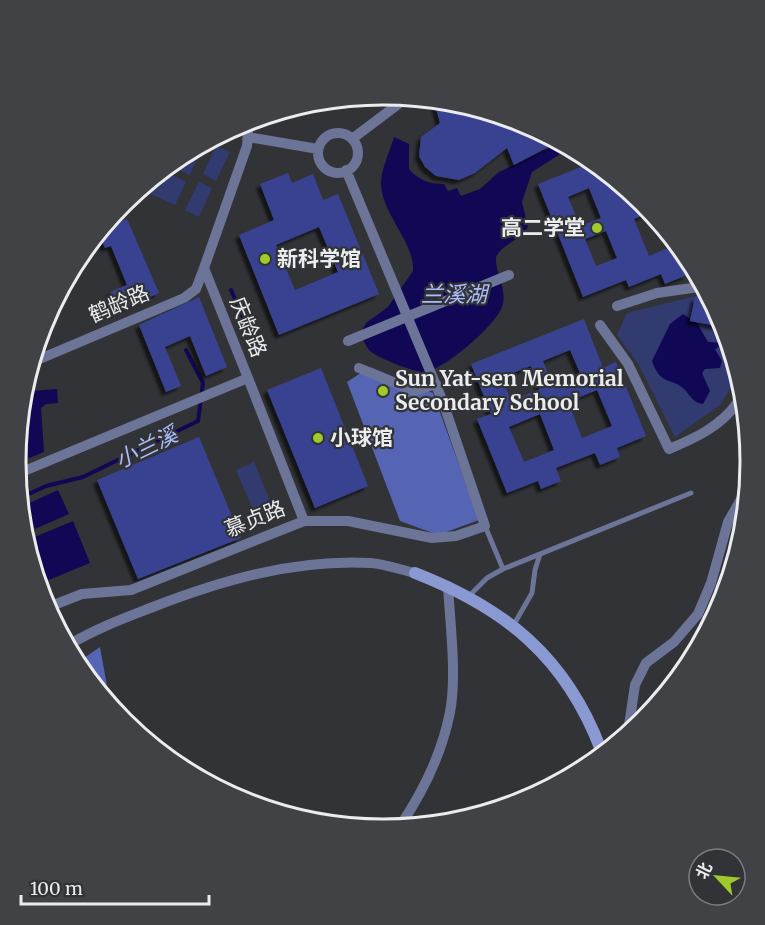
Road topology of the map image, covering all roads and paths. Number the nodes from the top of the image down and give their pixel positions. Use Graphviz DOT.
graph roads {
  1 [pos="396,106"];
  2 [pos="247,133"];
  3 [pos="248,137"];
  4 [pos="352,139"];
  5 [pos="318,149"];
  6 [pos="346,170"];
  7 [pos="204,268"];
  8 [pos="507,276"];
  9 [pos="694,288"];
  10 [pos="616,306"];
  11 [pos="407,316"];
  12 [pos="600,325"];
  13 [pos="353,339"];
  14 [pos="41,358"];
  15 [pos="359,368"];
  16 [pos="248,378"];
  17 [pos="434,379"];
  18 [pos="735,406"];
  19 [pos="26,470"];
  20 [pos="691,493"];
  21 [pos="736,508"];
  22 [pos="304,521"];
  23 [pos="485,526"];
  24 [pos="540,554"];
  25 [pos="503,569"];
  26 [pos="415,573"];
  27 [pos="448,586"];
  28 [pos="469,596"];
  29 [pos="55,604"];
  30 [pos="513,626"];
  31 [pos="74,642"];
  32 [pos="630,720"];
  33 [pos="599,746"];
  34 [pos="404,819"];
  1 -- 4 [label="street"];
  2 -- 3 [label="street"];
  3 -- 5 [label="street"];
  3 -- 7 [label="street"];
  4 -- 5 [label="street"];
  4 -- 6 [label="street"];
  5 -- 6 [label="street"];
  6 -- 11 [label="street"];
  7 -- 14 [label="street, 鹤龄路"];
  7 -- 16 [label="street, 庆龄路"];
  8 -- 11 [label="street"];
  9 -- 10 [label="street"];
  11 -- 13 [label="street"];
  11 -- 17 [label="street"];
  12 -- 18 [label="street"];
  15 -- 17 [label="street"];
  16 -- 19 [label="street, 庆龄路"];
  16 -- 22 [label="street"];
  17 -- 23 [label="street"];
  20 -- 24 [label="lane"];
  21 -- 32 [label="street"];
  22 -- 23 [label="street, 慕贞路"];
  22 -- 29 [label="street, 慕贞路"];
  23 -- 25 [label="lane"];
  24 -- 25 [label="lane"];
  24 -- 30 [label="lane"];
  25 -- 28 [label="lane"];
  26 -- 27 [label="street"];
  26 -- 31 [label="street"];
  27 -- 28 [label="street"];
  27 -- 34 [label="street"];
  28 -- 30 [label="street"];
  30 -- 33 [label="street"];
}
